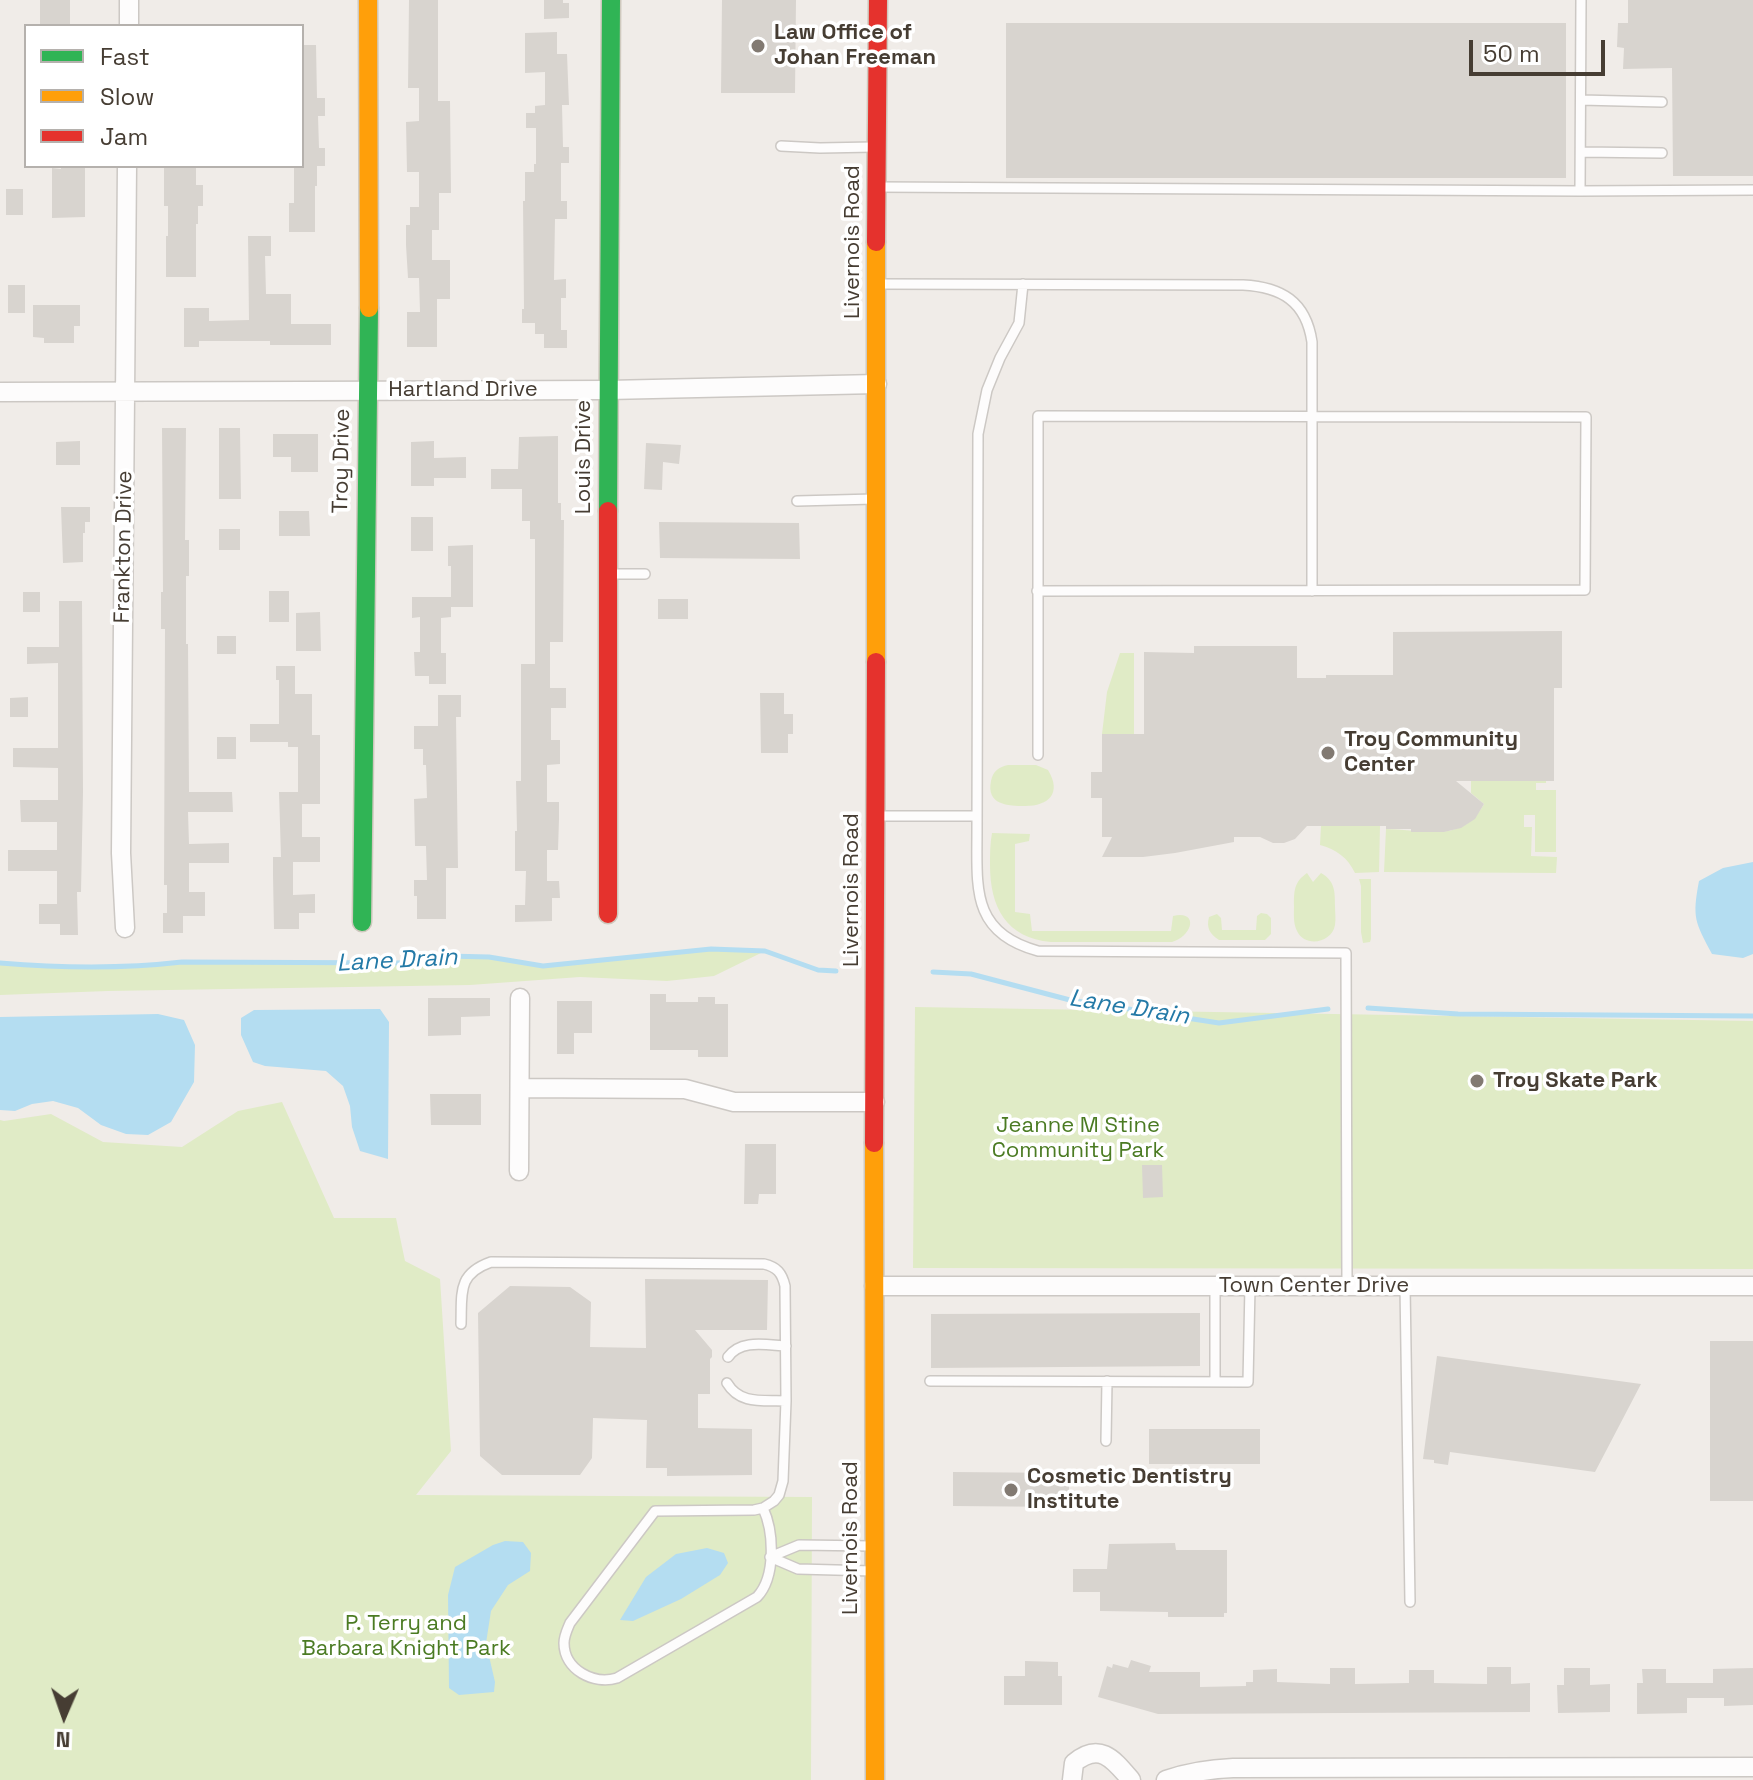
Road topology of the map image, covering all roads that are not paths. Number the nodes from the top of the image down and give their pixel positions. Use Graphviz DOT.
graph roads {
  1 [pos="129,0"];
  2 [pos="368,0"];
  3 [pos="611,0"];
  4 [pos="878,0"];
  5 [pos="1581,0"];
  6 [pos="129,24"];
  7 [pos="1581,100"];
  8 [pos="1662,102"];
  9 [pos="781,146"];
  10 [pos="876,147"];
  11 [pos="1581,152"];
  12 [pos="1662,153"];
  13 [pos="127,168"];
  14 [pos="877,187"];
  15 [pos="1753,190"];
  16 [pos="1580,191"];
  17 [pos="877,284"];
  18 [pos="1023,284"];
  19 [pos="877,384"];
  20 [pos="368,390"];
  21 [pos="608,390"];
  22 [pos="126,391"];
  23 [pos="0,392"];
  24 [pos="1312,417"];
  25 [pos="877,499"];
  26 [pos="797,501"];
  27 [pos="609,574"];
  28 [pos="645,574"];
  29 [pos="1037,591"];
  30 [pos="1312,591"];
  31 [pos="1038,755"];
  32 [pos="877,816"];
  33 [pos="977,816"];
  34 [pos="608,914"];
  35 [pos="362,922"];
  36 [pos="125,928"];
  37 [pos="520,998"];
  38 [pos="520,1088"];
  39 [pos="875,1102"];
  40 [pos="519,1171"];
  41 [pos="874,1286"];
  42 [pos="1215,1286"];
  43 [pos="1250,1286"];
  44 [pos="1347,1286"];
  45 [pos="1405,1286"];
  46 [pos="1753,1286"];
  47 [pos="461,1324"];
  48 [pos="786,1346"];
  49 [pos="728,1357"];
  50 [pos="930,1381"];
  51 [pos="1107,1381"];
  52 [pos="1215,1382"];
  53 [pos="727,1383"];
  54 [pos="786,1401"];
  55 [pos="1106,1441"];
  56 [pos="763,1508"];
  57 [pos="875,1546"];
  58 [pos="770,1557"];
  59 [pos="874,1571"];
  60 [pos="1410,1602"];
  61 [pos="1753,1767"];
  62 [pos="875,1780"];
  63 [pos="1072,1780"];
  64 [pos="1131,1780"];
  65 [pos="1166,1780"];
  1 -- 6 [label="street"];
  2 -- 20 [label="street, Troy Drive"];
  3 -- 21 [label="street, Louis Drive"];
  4 -- 10 [label="street, Livernois Road"];
  5 -- 7 [label="lane"];
  7 -- 8 [label="lane"];
  7 -- 11 [label="lane"];
  9 -- 10 [label="lane"];
  10 -- 14 [label="street, Livernois Road"];
  11 -- 12 [label="lane"];
  11 -- 16 [label="lane"];
  13 -- 22 [label="street, Frankton Drive"];
  14 -- 16 [label="lane"];
  14 -- 17 [label="street, Livernois Road"];
  15 -- 16 [label="lane"];
  17 -- 18 [label="lane"];
  17 -- 19 [label="street, Livernois Road"];
  18 -- 24 [label="lane"];
  18 -- 33 [label="lane"];
  19 -- 21 [label="street, Hartland Drive"];
  19 -- 25 [label="street, Livernois Road"];
  20 -- 21 [label="street, Hartland Drive"];
  20 -- 22 [label="street, Hartland Drive"];
  20 -- 35 [label="street, Troy Drive"];
  21 -- 27 [label="street, Louis Drive"];
  22 -- 23 [label="street, Hartland Drive"];
  22 -- 36 [label="street, Frankton Drive"];
  24 -- 29 [label="lane"];
  24 -- 30 [label="lane"];
  24 -- 30 [label="lane"];
  25 -- 26 [label="lane"];
  25 -- 32 [label="street, Livernois Road"];
  27 -- 28 [label="lane"];
  27 -- 34 [label="street, Louis Drive"];
  29 -- 30 [label="lane"];
  29 -- 31 [label="lane"];
  32 -- 33 [label="lane"];
  32 -- 39 [label="street, Livernois Road"];
  33 -- 44 [label="lane"];
  37 -- 38 [label="street"];
  38 -- 39 [label="street"];
  38 -- 40 [label="street"];
  39 -- 41 [label="street, Livernois Road"];
  41 -- 42 [label="street, Town Center Drive"];
  41 -- 57 [label="street, Livernois Road"];
  42 -- 43 [label="street, Town Center Drive"];
  42 -- 52 [label="lane"];
  43 -- 44 [label="street, Town Center Drive"];
  43 -- 52 [label="lane"];
  44 -- 45 [label="street, Town Center Drive"];
  45 -- 46 [label="street, Town Center Drive"];
  45 -- 60 [label="lane"];
  47 -- 48 [label="lane"];
  48 -- 49 [label="lane"];
  48 -- 54 [label="lane"];
  50 -- 51 [label="lane"];
  51 -- 52 [label="lane"];
  51 -- 55 [label="lane"];
  53 -- 54 [label="lane"];
  54 -- 56 [label="lane"];
  56 -- 58 [label="lane"];
  56 -- 58 [label="lane"];
  57 -- 58 [label="lane"];
  57 -- 59 [label="street, Livernois Road"];
  58 -- 59 [label="lane"];
  59 -- 62 [label="street, Livernois Road"];
  61 -- 65 [label="street"];
  63 -- 64 [label="street"];
}
